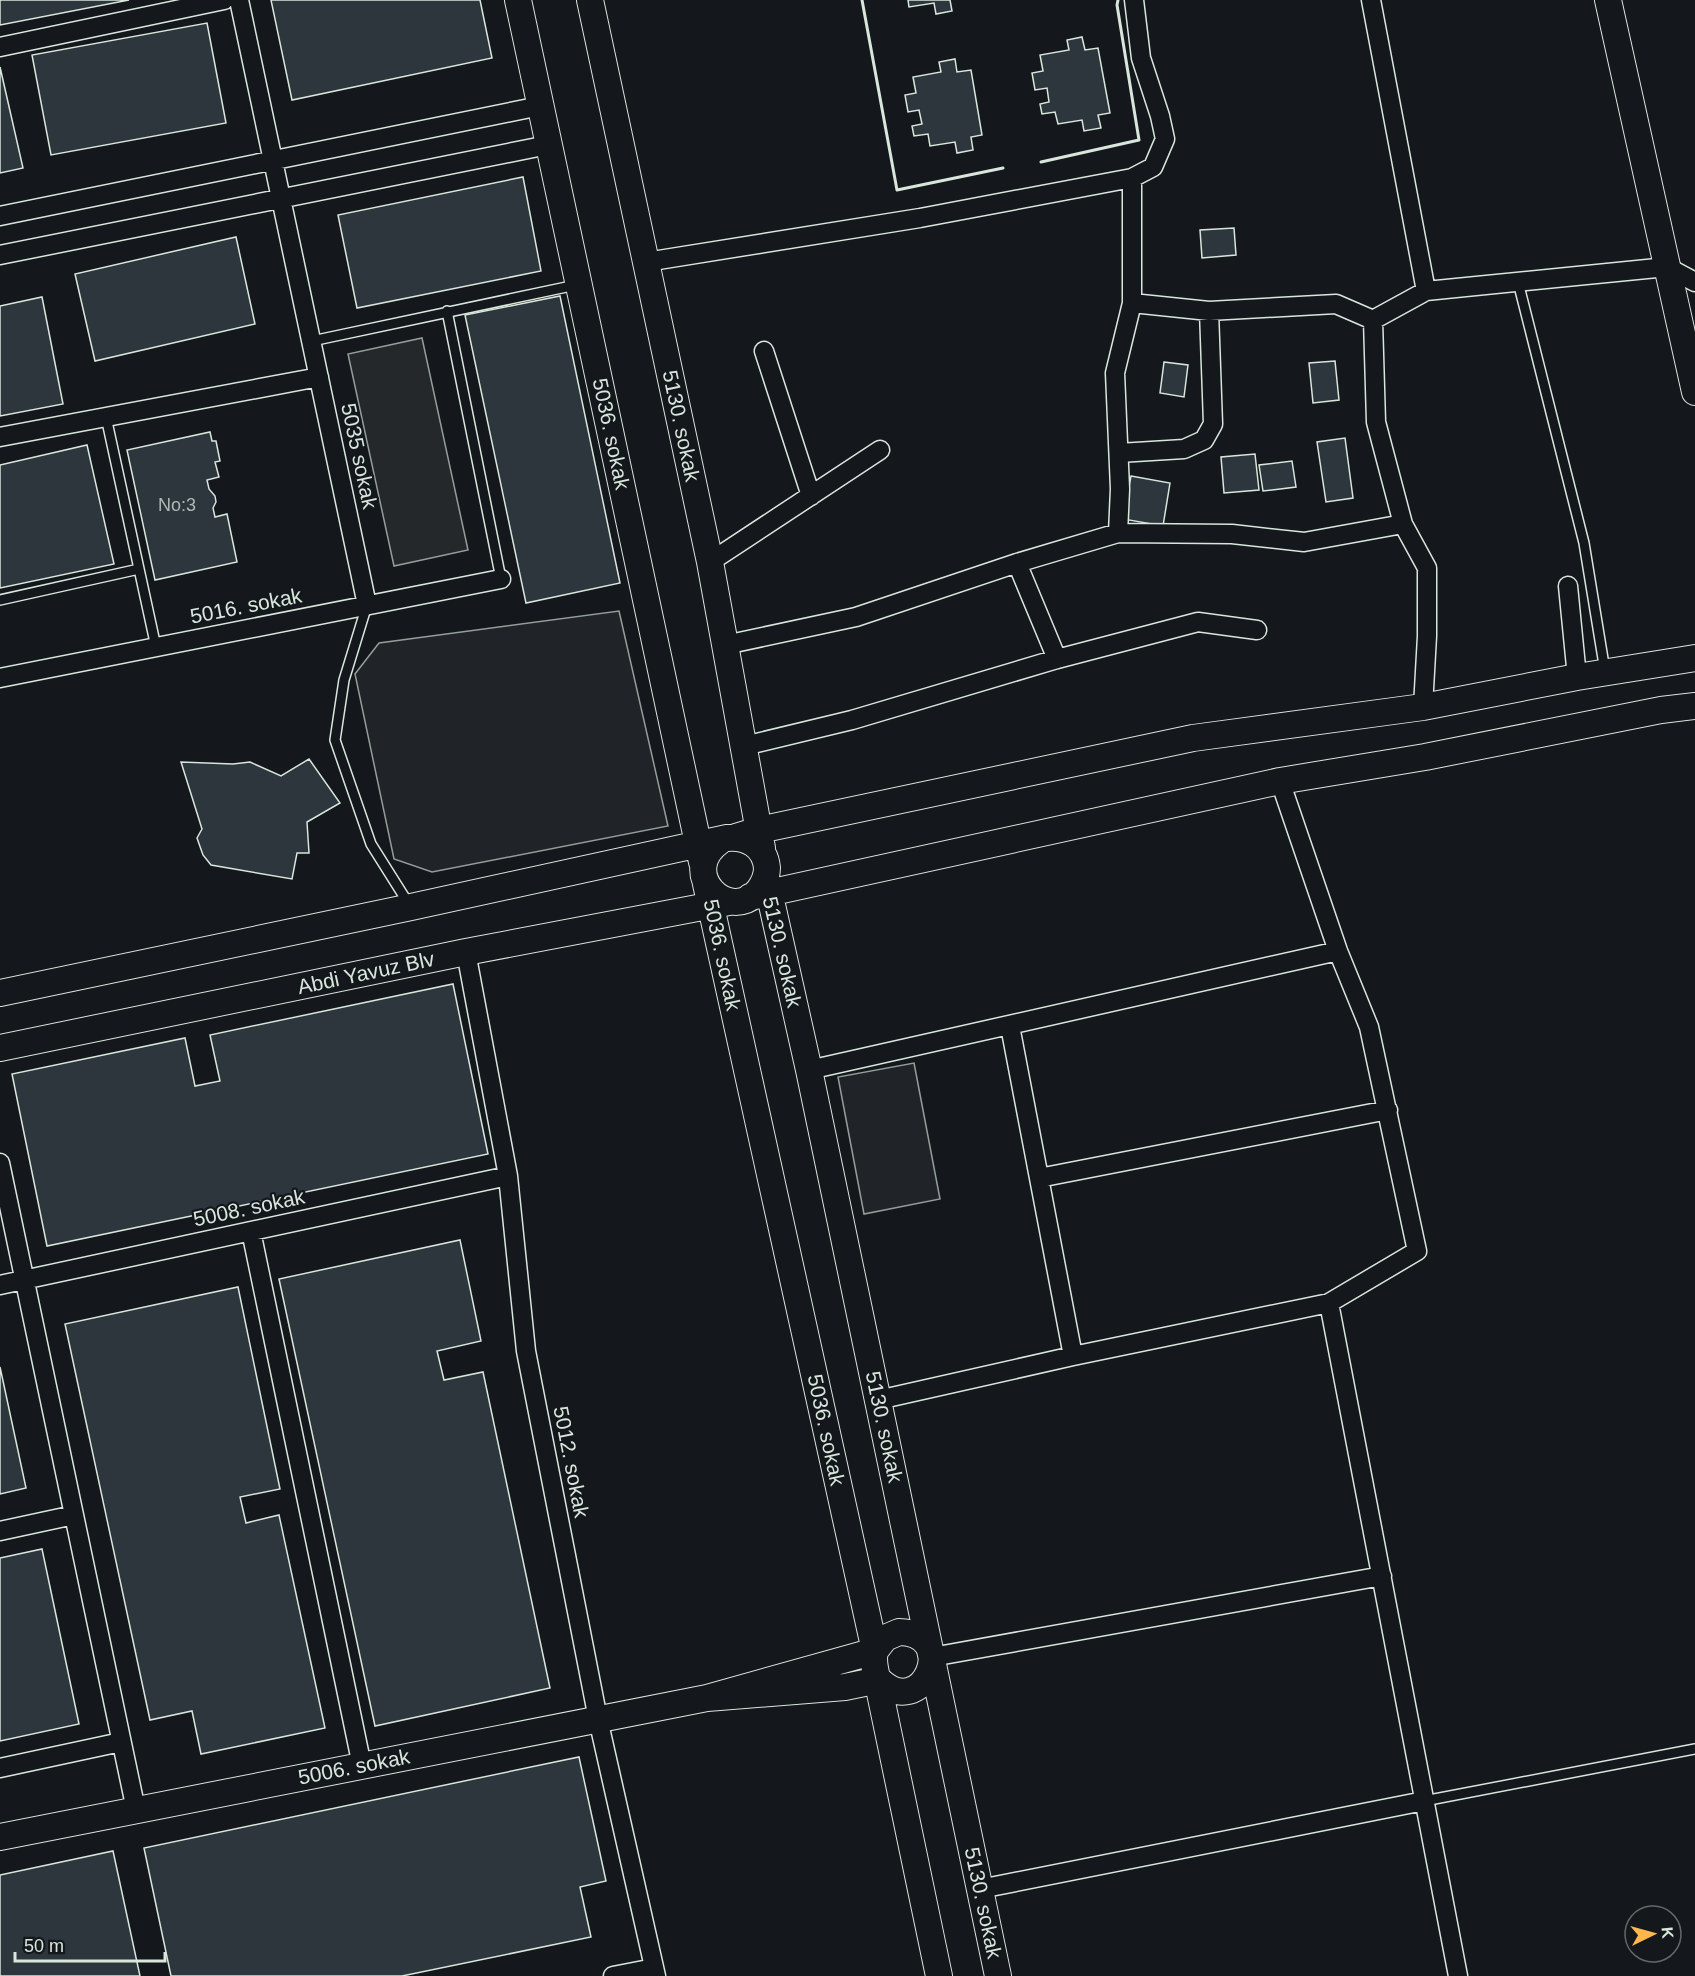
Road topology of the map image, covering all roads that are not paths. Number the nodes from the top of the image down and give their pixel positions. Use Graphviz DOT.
graph roads {
  1 [pos="224,0"];
  2 [pos="239,0"];
  3 [pos="518,0"];
  4 [pos="590,0"];
  5 [pos="1134,0"];
  6 [pos="1371,0"];
  7 [pos="1608,0"];
  8 [pos="0,47"];
  9 [pos="540,106"];
  10 [pos="548,145"];
  11 [pos="273,160"];
  12 [pos="1132,178"];
  13 [pos="281,198"];
  14 [pos="0,216"];
  15 [pos="0,255"];
  16 [pos="646,261"];
  17 [pos="1667,267"];
  18 [pos="1518,282"];
  19 [pos="1695,282"];
  20 [pos="579,284"];
  21 [pos="1426,291"];
  22 [pos="1132,303"];
  23 [pos="447,311"];
  24 [pos="1209,311"];
  25 [pos="1373,320"];
  26 [pos="312,341"];
  27 [pos="764,351"];
  28 [pos="319,377"];
  29 [pos="1695,392"];
  30 [pos="106,417"];
  31 [pos="0,437"];
  32 [pos="880,450"];
  33 [pos="1119,453"];
  34 [pos="811,496"];
  35 [pos="1403,524"];
  36 [pos="1118,533"];
  37 [pos="710,562"];
  38 [pos="1017,563"];
  39 [pos="139,569"];
  40 [pos="501,579"];
  41 [pos="1568,586"];
  42 [pos="0,600"];
  43 [pos="367,605"];
  44 [pos="1257,630"];
  45 [pos="725,645"];
  46 [pos="156,647"];
  47 [pos="1695,658"];
  48 [pos="1057,659"];
  49 [pos="1606,673"];
  50 [pos="1577,677"];
  51 [pos="0,678"];
  52 [pos="1423,706"];
  53 [pos="1695,706"];
  54 [pos="744,746"];
  55 [pos="1280,781"];
  56 [pos="735,870"];
  57 [pos="411,907"];
  58 [pos="1338,951"];
  59 [pos="466,952"];
  60 [pos="0,993"];
  61 [pos="1010,1026"];
  62 [pos="0,1048"];
  63 [pos="809,1070"];
  64 [pos="1388,1110"];
  65 [pos="0,1163"];
  66 [pos="508,1176"];
  67 [pos="1039,1178"];
  68 [pos="251,1231"];
  69 [pos="24,1280"];
  70 [pos="0,1285"];
  71 [pos="1329,1303"];
  72 [pos="1073,1356"];
  73 [pos="878,1400"];
  74 [pos="74,1515"];
  75 [pos="0,1531"];
  76 [pos="1382,1576"];
  77 [pos="875,1651"];
  78 [pos="932,1657"];
  79 [pos="879,1680"];
  80 [pos="707,1698"];
  81 [pos="598,1719"];
  82 [pos="121,1742"];
  83 [pos="1695,1749"];
  84 [pos="362,1766"];
  85 [pos="0,1768"];
  86 [pos="1424,1801"];
  87 [pos="135,1810"];
  88 [pos="0,1837"];
  89 [pos="980,1889"];
  90 [pos="655,1972"];
  91 [pos="614,1976"];
  92 [pos="939,1976"];
  93 [pos="998,1976"];
  94 [pos="1458,1976"];
  1 -- 8 [label="street"];
  2 -- 11 [label="street, 5035 sokak"];
  3 -- 9 [label="main road, 5036. sokak"];
  4 -- 16 [label="main road, 5130. sokak"];
  5 -- 12 [label="street"];
  6 -- 21 [label="street"];
  7 -- 17 [label="main road"];
  9 -- 10 [label="main road, 5036. sokak"];
  9 -- 11 [label="street"];
  10 -- 13 [label="street"];
  10 -- 20 [label="main road, 5036. sokak"];
  11 -- 13 [label="street, 5035 sokak"];
  11 -- 14 [label="street"];
  12 -- 16 [label="street"];
  12 -- 22 [label="street"];
  13 -- 15 [label="street"];
  13 -- 26 [label="street, 5035 sokak"];
  16 -- 37 [label="main road, 5130. sokak"];
  17 -- 18 [label="street"];
  17 -- 19 [label="street"];
  17 -- 29 [label="main road"];
  18 -- 21 [label="street"];
  18 -- 49 [label="lane"];
  20 -- 23 [label="lane"];
  20 -- 56 [label="main road, 5036. sokak"];
  21 -- 25 [label="street"];
  22 -- 24 [label="street"];
  22 -- 33 [label="street"];
  23 -- 26 [label="lane"];
  23 -- 40 [label="lane"];
  24 -- 25 [label="street"];
  24 -- 33 [label="street"];
  25 -- 35 [label="street"];
  26 -- 28 [label="street, 5035 sokak"];
  27 -- 34 [label="street"];
  28 -- 30 [label="street"];
  28 -- 43 [label="street, 5035 sokak"];
  30 -- 31 [label="street"];
  30 -- 39 [label="lane"];
  32 -- 34 [label="street"];
  33 -- 36 [label="street"];
  34 -- 37 [label="street"];
  35 -- 36 [label="street"];
  35 -- 52 [label="street"];
  36 -- 38 [label="street"];
  37 -- 45 [label="main road, 5130. sokak"];
  38 -- 45 [label="street"];
  38 -- 48 [label="street"];
  39 -- 42 [label="lane"];
  39 -- 46 [label="lane"];
  40 -- 43 [label="street, 5016. sokak"];
  41 -- 50 [label="street"];
  43 -- 46 [label="street, 5016. sokak"];
  43 -- 57 [label="lane, 5035 sokak"];
  44 -- 48 [label="street"];
  45 -- 54 [label="main road, 5130. sokak"];
  46 -- 51 [label="street, 5016. sokak"];
  47 -- 49 [label="main road"];
  48 -- 54 [label="street"];
  49 -- 50 [label="main road"];
  50 -- 52 [label="main road"];
  52 -- 56 [label="main road"];
  53 -- 55 [label="main road"];
  54 -- 56 [label="main road, 5130. sokak"];
  55 -- 56 [label="main road"];
  55 -- 58 [label="street"];
  56 -- 57 [label="main road"];
  56 -- 59 [label="main road, Abdi Yavuz Blv"];
  56 -- 63 [label="main road, 5130. sokak"];
  56 -- 77 [label="main road, 5036. sokak"];
  57 -- 60 [label="main road"];
  58 -- 61 [label="street"];
  58 -- 64 [label="street"];
  59 -- 62 [label="main road, Abdi Yavuz Blv"];
  59 -- 66 [label="street, 5012. sokak"];
  61 -- 63 [label="street"];
  61 -- 67 [label="street"];
  63 -- 73 [label="main road, 5130. sokak"];
  64 -- 67 [label="street"];
  64 -- 71 [label="street"];
  65 -- 69 [label="street"];
  66 -- 68 [label="street, 5008. sokak"];
  66 -- 81 [label="street, 5012. sokak"];
  67 -- 72 [label="street"];
  68 -- 69 [label="street, 5008. sokak"];
  68 -- 84 [label="street"];
  69 -- 70 [label="street, 5008. sokak"];
  69 -- 74 [label="street"];
  71 -- 72 [label="street"];
  71 -- 76 [label="street"];
  72 -- 73 [label="street"];
  73 -- 78 [label="main road, 5130. sokak"];
  74 -- 75 [label="street"];
  74 -- 82 [label="street"];
  76 -- 78 [label="street"];
  76 -- 86 [label="street"];
  77 -- 78 [label="main road"];
  77 -- 79 [label="main road, 5036. sokak"];
  77 -- 80 [label="main road"];
  78 -- 79 [label="main road"];
  78 -- 89 [label="main road, 5130. sokak"];
  79 -- 80 [label="main road"];
  79 -- 92 [label="main road, 5036. sokak"];
  80 -- 81 [label="main road, 5006. sokak"];
  81 -- 84 [label="main road, 5006. sokak"];
  81 -- 90 [label="street, 5012. sokak"];
  82 -- 85 [label="street"];
  82 -- 87 [label="street"];
  83 -- 86 [label="lane"];
  84 -- 87 [label="main road, 5006. sokak"];
  86 -- 89 [label="street"];
  86 -- 94 [label="street"];
  87 -- 88 [label="main road, 5006. sokak"];
  89 -- 93 [label="main road, 5130. sokak"];
  90 -- 91 [label="street"];
}
